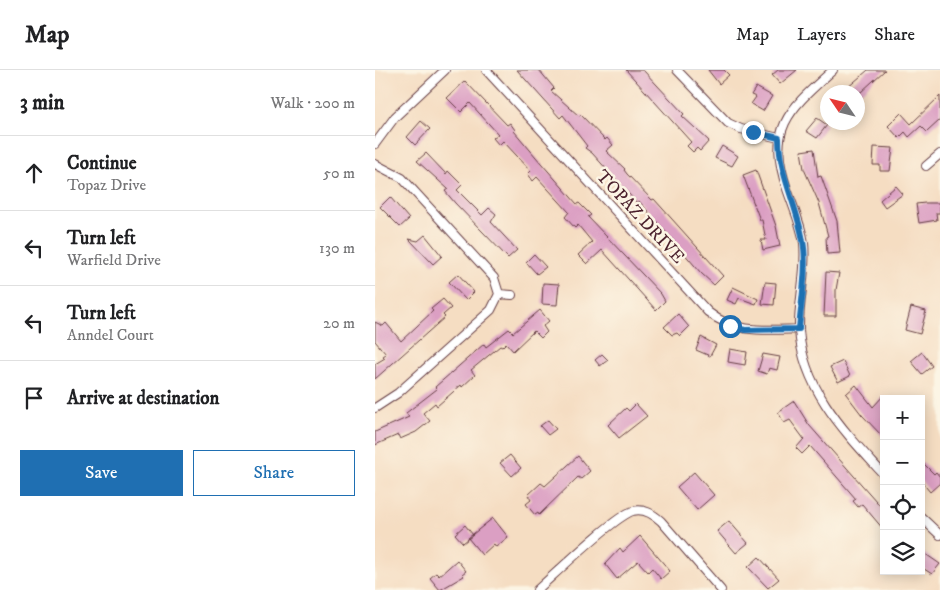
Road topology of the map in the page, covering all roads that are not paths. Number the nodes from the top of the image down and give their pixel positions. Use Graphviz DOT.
graph roads {
  1 [pos="445,70"];
  2 [pos="486,70"];
  3 [pos="677,70"];
  4 [pos="833,70"];
  5 [pos="779,138"];
  6 [pos="375,144"];
  7 [pos="940,154"];
  8 [pos="375,164"];
  9 [pos="926,166"];
  10 [pos="499,294"];
  11 [pos="512,295"];
  12 [pos="799,329"];
  13 [pos="375,408"];
  14 [pos="880,470"];
  15 [pos="925,520"];
  16 [pos="940,535"];
  17 [pos="537,590"];
  18 [pos="721,590"];
  1 -- 6 [label="street"];
  2 -- 12 [label="street, TOPAZ DRIVE"];
  3 -- 5 [label="street"];
  4 -- 5 [label="street"];
  5 -- 12 [label="street"];
  7 -- 9 [label="street"];
  8 -- 10 [label="street"];
  10 -- 11 [label="street"];
  10 -- 13 [label="street"];
  12 -- 14 [label="street"];
  15 -- 16 [label="street"];
  17 -- 18 [label="street"];
}
